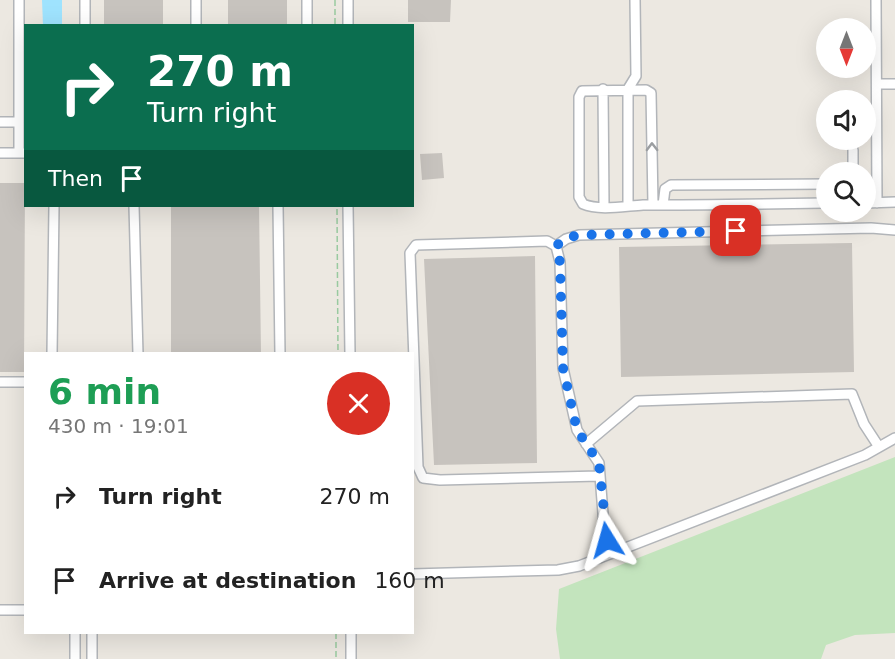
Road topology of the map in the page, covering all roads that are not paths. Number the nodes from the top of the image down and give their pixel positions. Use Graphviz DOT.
graph roads {
  1 [pos="19,0"];
  2 [pos="85,0"];
  3 [pos="196,0"];
  4 [pos="307,0"];
  5 [pos="348,0"];
  6 [pos="635,0"];
  7 [pos="876,0"];
  8 [pos="85,24"];
  9 [pos="196,24"];
  10 [pos="307,24"];
  11 [pos="348,24"];
  12 [pos="877,84"];
  13 [pos="895,84"];
  14 [pos="603,89"];
  15 [pos="628,89"];
  16 [pos="0,122"];
  17 [pos="19,122"];
  18 [pos="853,150"];
  19 [pos="0,153"];
  20 [pos="20,153"];
  21 [pos="853,162"];
  22 [pos="816,184"];
  23 [pos="877,184"];
  24 [pos="878,202"];
  25 [pos="895,202"];
  26 [pos="816,203"];
  27 [pos="658,205"];
  28 [pos="604,206"];
  29 [pos="628,206"];
  30 [pos="54,207"];
  31 [pos="134,207"];
  32 [pos="278,207"];
  33 [pos="348,207"];
  34 [pos="895,230"];
  35 [pos="556,246"];
  36 [pos="52,352"];
  37 [pos="138,352"];
  38 [pos="280,352"];
  39 [pos="350,352"];
  40 [pos="414,352"];
  41 [pos="414,360"];
  42 [pos="0,382"];
  43 [pos="24,382"];
  44 [pos="895,438"];
  45 [pos="586,444"];
  46 [pos="879,447"];
  47 [pos="599,476"];
  48 [pos="610,554"];
  49 [pos="414,574"];
  50 [pos="0,610"];
  51 [pos="24,610"];
  52 [pos="75,634"];
  53 [pos="92,634"];
  54 [pos="351,634"];
  55 [pos="75,659"];
  56 [pos="92,659"];
  57 [pos="351,659"];
  1 -- 17 [label="street"];
  2 -- 8 [label="street"];
  3 -- 9 [label="street"];
  4 -- 10 [label="street"];
  5 -- 11 [label="street"];
  6 -- 15 [label="street"];
  7 -- 12 [label="street"];
  12 -- 13 [label="street"];
  12 -- 23 [label="street"];
  14 -- 15 [label="street"];
  14 -- 28 [label="street"];
  14 -- 28 [label="street"];
  27 -- 15 [label="street, one-way"];
  15 -- 29 [label="street"];
  16 -- 17 [label="street"];
  17 -- 20 [label="street"];
  18 -- 21 [label="street"];
  19 -- 20 [label="street"];
  22 -- 27 [label="street"];
  23 -- 24 [label="street"];
  24 -- 25 [label="street"];
  26 -- 27 [label="street"];
  27 -- 29 [label="street"];
  28 -- 29 [label="street"];
  30 -- 36 [label="street"];
  31 -- 37 [label="street"];
  32 -- 38 [label="street"];
  33 -- 39 [label="street"];
  34 -- 35 [label="street"];
  35 -- 40 [label="street"];
  35 -- 45 [label="street"];
  41 -- 47 [label="street"];
  42 -- 43 [label="street"];
  44 -- 46 [label="street"];
  45 -- 46 [label="street"];
  45 -- 47 [label="street"];
  46 -- 48 [label="street"];
  47 -- 48 [label="street"];
  48 -- 49 [label="street"];
  50 -- 51 [label="street"];
  52 -- 55 [label="street"];
  53 -- 56 [label="street"];
  54 -- 57 [label="street"];
}
